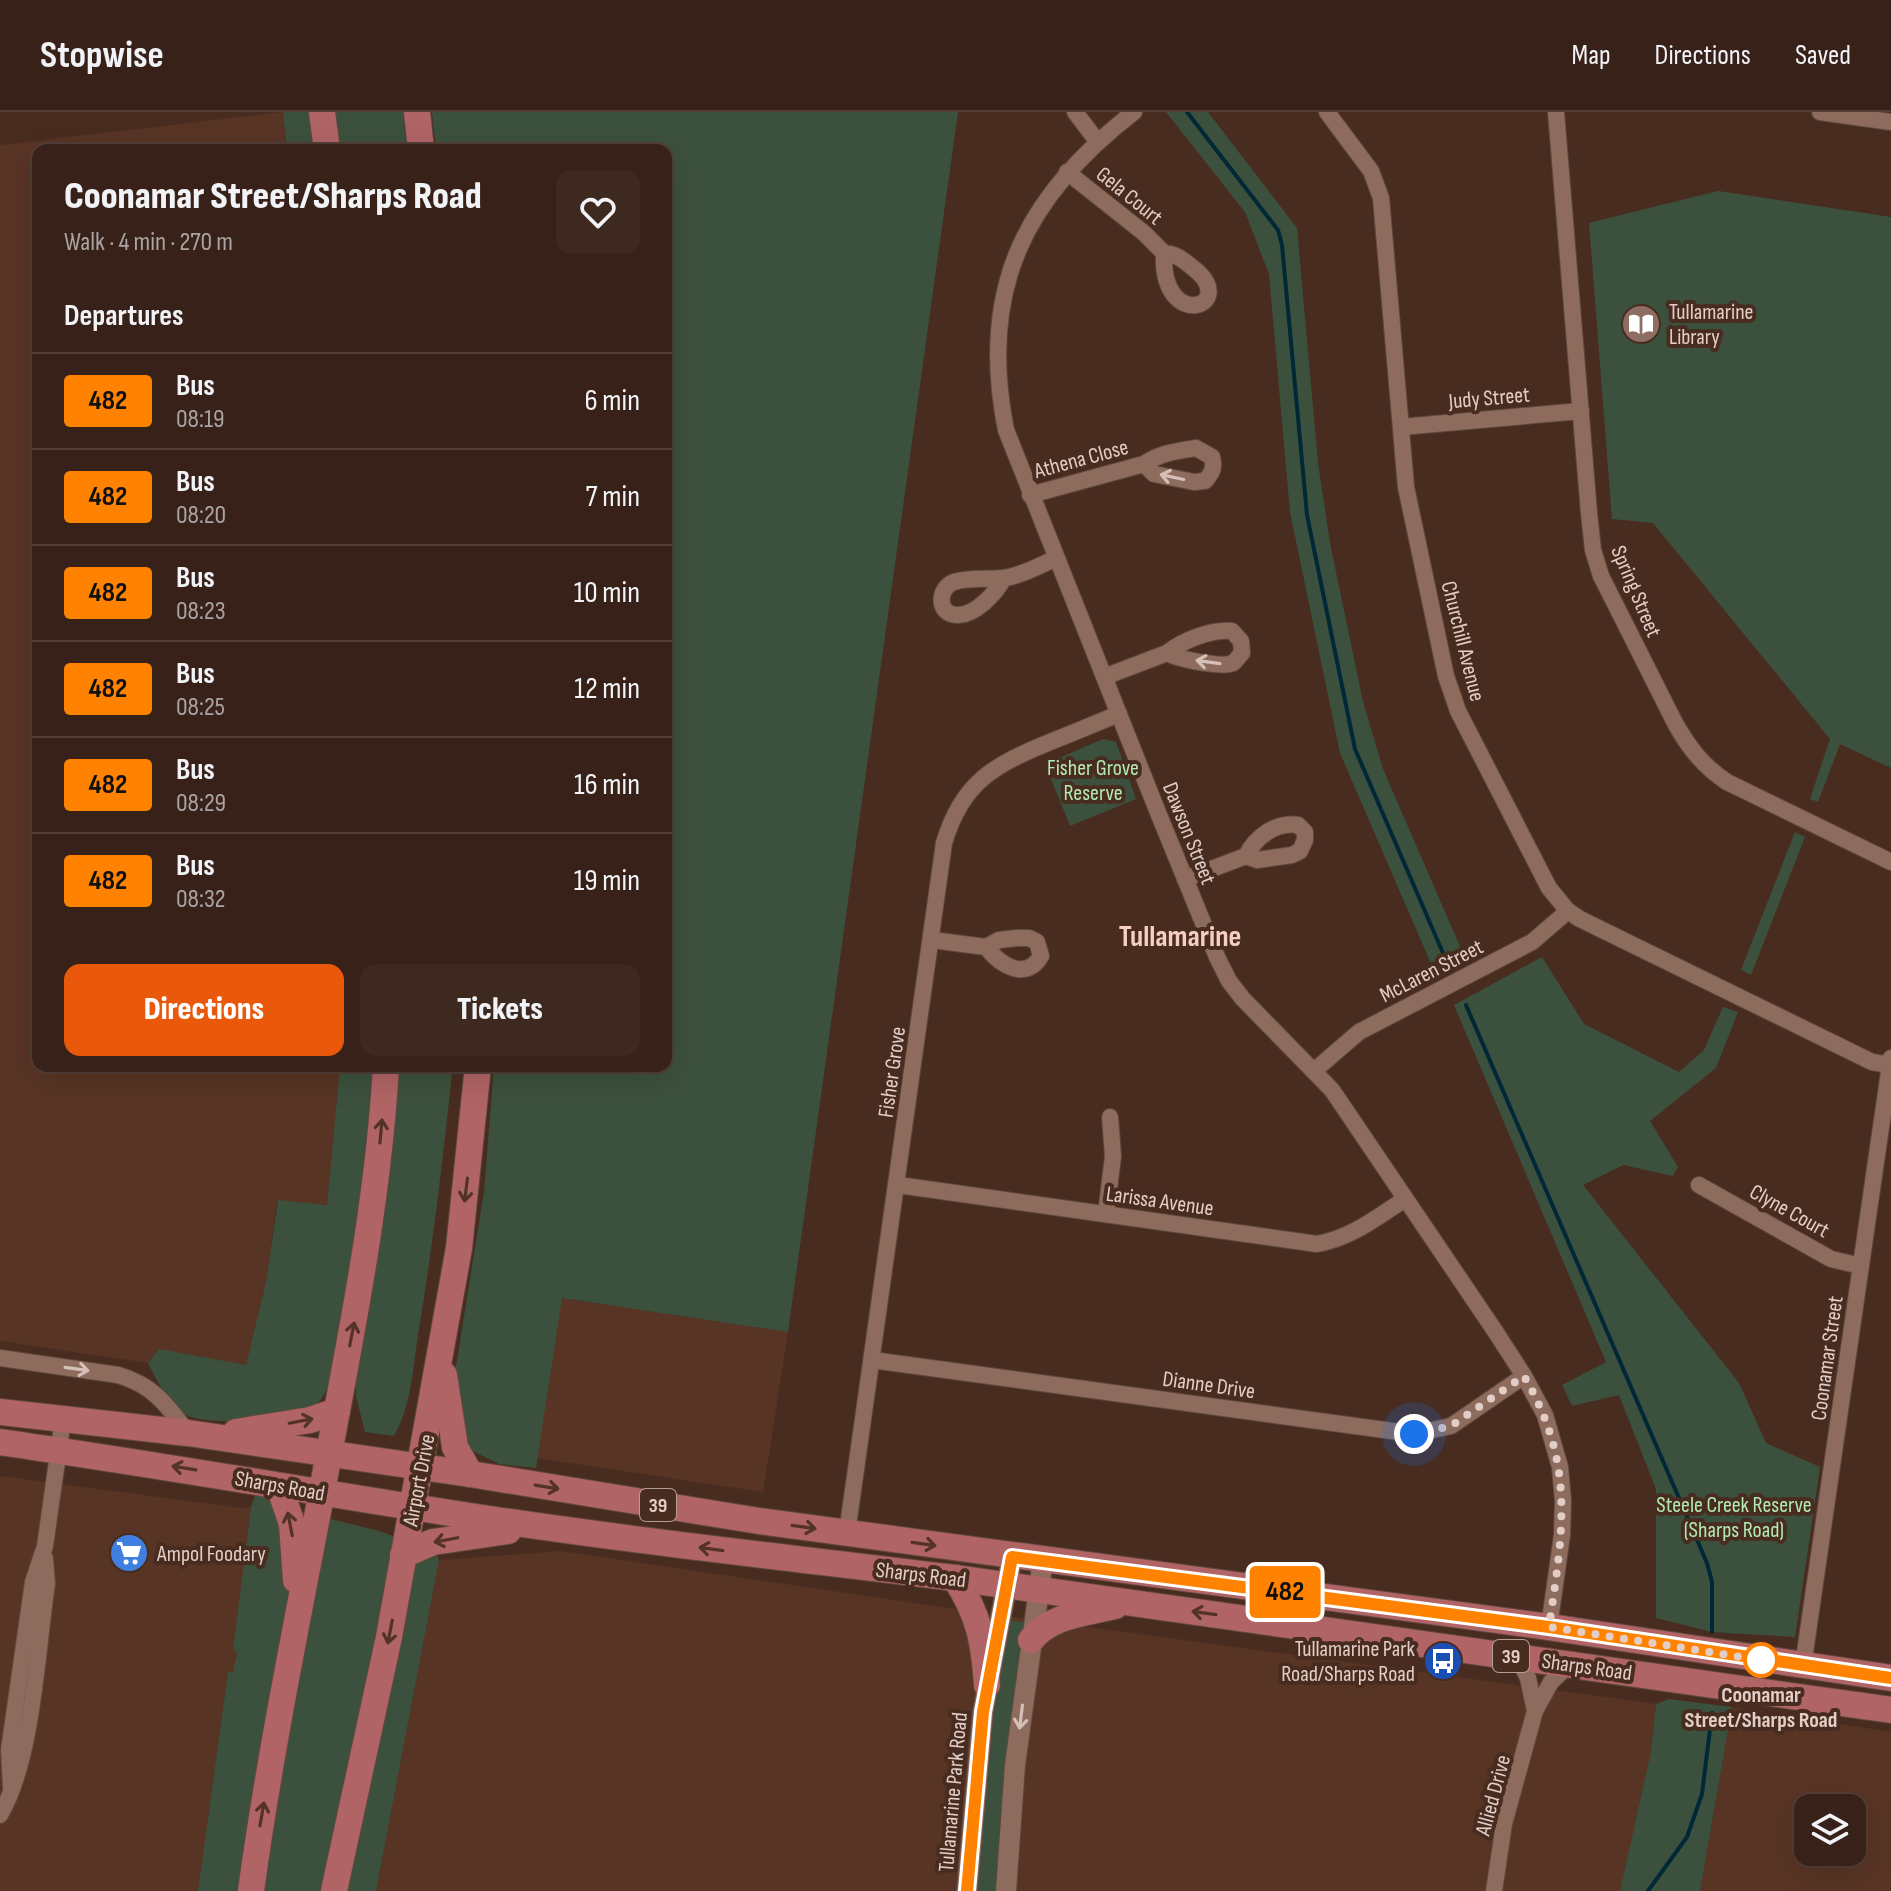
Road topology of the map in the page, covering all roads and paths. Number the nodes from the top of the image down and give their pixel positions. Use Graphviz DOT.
graph roads {
  1 [pos="322,112"];
  2 [pos="417,112"];
  3 [pos="1075,112"];
  4 [pos="1134,112"];
  5 [pos="1327,112"];
  6 [pos="1556,112"];
  7 [pos="1820,112"];
  8 [pos="1891,122"];
  9 [pos="1097,141"];
  10 [pos="326,144"];
  11 [pos="420,144"];
  12 [pos="1067,172"];
  13 [pos="1164,253"];
  14 [pos="1581,411"];
  15 [pos="1401,427"];
  16 [pos="1144,464"];
  17 [pos="1030,495"];
  18 [pos="1055,559"];
  19 [pos="1004,578"];
  20 [pos="1167,653"];
  21 [pos="1104,677"];
  22 [pos="1119,714"];
  23 [pos="1246,856"];
  24 [pos="1891,862"];
  25 [pos="1185,879"];
  26 [pos="1568,911"];
  27 [pos="932,940"];
  28 [pos="986,947"];
  29 [pos="1890,1061"];
  30 [pos="1315,1070"];
  31 [pos="385,1072"];
  32 [pos="477,1072"];
  33 [pos="1110,1117"];
  34 [pos="898,1185"];
  35 [pos="1699,1185"];
  36 [pos="1405,1199"];
  37 [pos="1106,1214"];
  38 [pos="1861,1266"];
  39 [pos="441,1350"];
  40 [pos="0,1358"];
  41 [pos="872,1360"];
  42 [pos="1524,1376"];
  43 [pos="337,1411"];
  44 [pos="0,1412"];
  45 [pos="63,1419"];
  46 [pos="198,1435"];
  47 [pos="0,1442"];
  48 [pos="58,1450"];
  49 [pos="330,1454"];
  50 [pos="420,1467"];
  51 [pos="470,1474"];
  52 [pos="279,1486"];
  53 [pos="323,1493"];
  54 [pos="413,1507"];
  55 [pos="546,1526"];
  56 [pos="847,1533"];
  57 [pos="403,1555"];
  58 [pos="1012,1557"];
  59 [pos="1043,1560"];
  60 [pos="955,1578"];
  61 [pos="1005,1585"];
  62 [pos="1038,1589"];
  63 [pos="1131,1603"];
  64 [pos="298,1619"];
  65 [pos="1549,1627"];
  66 [pos="1031,1640"];
  67 [pos="1517,1656"];
  68 [pos="1570,1664"];
  69 [pos="1803,1666"];
  70 [pos="1606,1668"];
  71 [pos="1891,1678"];
  72 [pos="987,1685"];
  73 [pos="1891,1710"];
  74 [pos="1535,1711"];
  75 [pos="0,1815"];
  76 [pos="251,1891"];
  77 [pos="334,1891"];
  78 [pos="967,1891"];
  79 [pos="1006,1891"];
  80 [pos="1494,1891"];
  1 -- 10 [label="main road"];
  2 -- 11 [label="main road"];
  3 -- 9 [label="street"];
  4 -- 9 [label="street, Dawson Street"];
  5 -- 15 [label="street, Churchill Avenue"];
  6 -- 14 [label="street, Spring Street"];
  7 -- 8 [label="street"];
  9 -- 12 [label="street, Dawson Street"];
  12 -- 13 [label="street, Gela Court"];
  12 -- 17 [label="street, Dawson Street"];
  14 -- 15 [label="street, Judy Street"];
  14 -- 24 [label="street, Spring Street"];
  15 -- 26 [label="street, Churchill Avenue"];
  16 -- 17 [label="street, Athena Close"];
  17 -- 18 [label="street, Dawson Street"];
  18 -- 19 [label="street"];
  18 -- 21 [label="street, Dawson Street"];
  20 -- 21 [label="street"];
  21 -- 22 [label="street, Dawson Street"];
  22 -- 25 [label="street, Dawson Street"];
  22 -- 27 [label="street, Fisher Grove"];
  23 -- 25 [label="street"];
  25 -- 30 [label="street, Dawson Street"];
  26 -- 29 [label="street, Churchill Avenue"];
  26 -- 30 [label="street, McLaren Street"];
  27 -- 28 [label="street"];
  27 -- 34 [label="street, Fisher Grove"];
  29 -- 38 [label="street, Coonamar Street"];
  30 -- 36 [label="street, Dawson Street"];
  43 -- 31 [label="main road, one-way"];
  32 -- 39 [label="main road, Airport Drive, one-way"];
  33 -- 37 [label="street"];
  34 -- 37 [label="street, Larissa Avenue"];
  34 -- 41 [label="street, Fisher Grove"];
  35 -- 38 [label="street, Clyne Court"];
  36 -- 37 [label="street, Larissa Avenue"];
  36 -- 42 [label="street, Dawson Street"];
  38 -- 69 [label="street, Coonamar Street"];
  39 -- 50 [label="main road, Airport Drive"];
  39 -- 51 [label="main road"];
  40 -- 46 [label="street, one-way"];
  41 -- 42 [label="street, Dianne Drive"];
  41 -- 56 [label="street, Fisher Grove"];
  42 -- 65 [label="street, Dawson Street"];
  46 -- 43 [label="main road, one-way"];
  43 -- 49 [label="main road"];
  44 -- 45 [label="main road, Sharps Road / 39"];
  45 -- 46 [label="main road, Sharps Road / 39"];
  45 -- 48 [label="street"];
  46 -- 49 [label="main road, Sharps Road / 39"];
  47 -- 48 [label="main road, Sharps Road / 39"];
  52 -- 48 [label="main road, Sharps Road / 39, one-way"];
  48 -- 75 [label="street"];
  49 -- 50 [label="main road, Sharps Road / 39"];
  49 -- 53 [label="main road"];
  50 -- 51 [label="main road, Sharps Road / 39"];
  50 -- 54 [label="main road, Airport Drive"];
  51 -- 56 [label="main road, Sharps Road / 39, one-way"];
  52 -- 53 [label="main road, Sharps Road / 39"];
  64 -- 52 [label="main road, one-way"];
  53 -- 54 [label="main road, Sharps Road / 39"];
  53 -- 64 [label="main road"];
  54 -- 55 [label="main road, Sharps Road / 39"];
  54 -- 57 [label="main road, Airport Drive"];
  55 -- 57 [label="main road, one-way"];
  60 -- 55 [label="main road, Sharps Road / 39, one-way"];
  56 -- 58 [label="main road, Sharps Road / 39, one-way"];
  57 -- 77 [label="main road, Airport Drive, one-way"];
  58 -- 59 [label="main road, Sharps Road / 39"];
  58 -- 61 [label="street, Tullamarine Park Road"];
  59 -- 62 [label="street"];
  59 -- 65 [label="main road, Sharps Road / 39"];
  60 -- 61 [label="main road, Sharps Road / 39"];
  60 -- 72 [label="main road"];
  61 -- 62 [label="main road, Sharps Road / 39"];
  61 -- 72 [label="street, Tullamarine Park Road"];
  62 -- 63 [label="main road, Sharps Road / 39"];
  62 -- 66 [label="street"];
  63 -- 66 [label="main road"];
  67 -- 63 [label="main road, Sharps Road / 39, one-way"];
  76 -- 64 [label="main road, one-way"];
  65 -- 69 [label="main road, Sharps Road / 39"];
  65 -- 70 [label="main road"];
  66 -- 79 [label="street, one-way"];
  67 -- 68 [label="main road, Sharps Road / 39"];
  67 -- 74 [label="street, Allied Drive"];
  68 -- 70 [label="main road, Sharps Road / 39"];
  68 -- 74 [label="street, Allied Drive"];
  69 -- 71 [label="main road, Sharps Road / 39"];
  70 -- 73 [label="main road, Sharps Road / 39"];
  72 -- 78 [label="street, Tullamarine Park Road"];
  74 -- 80 [label="street, Allied Drive"];
}
